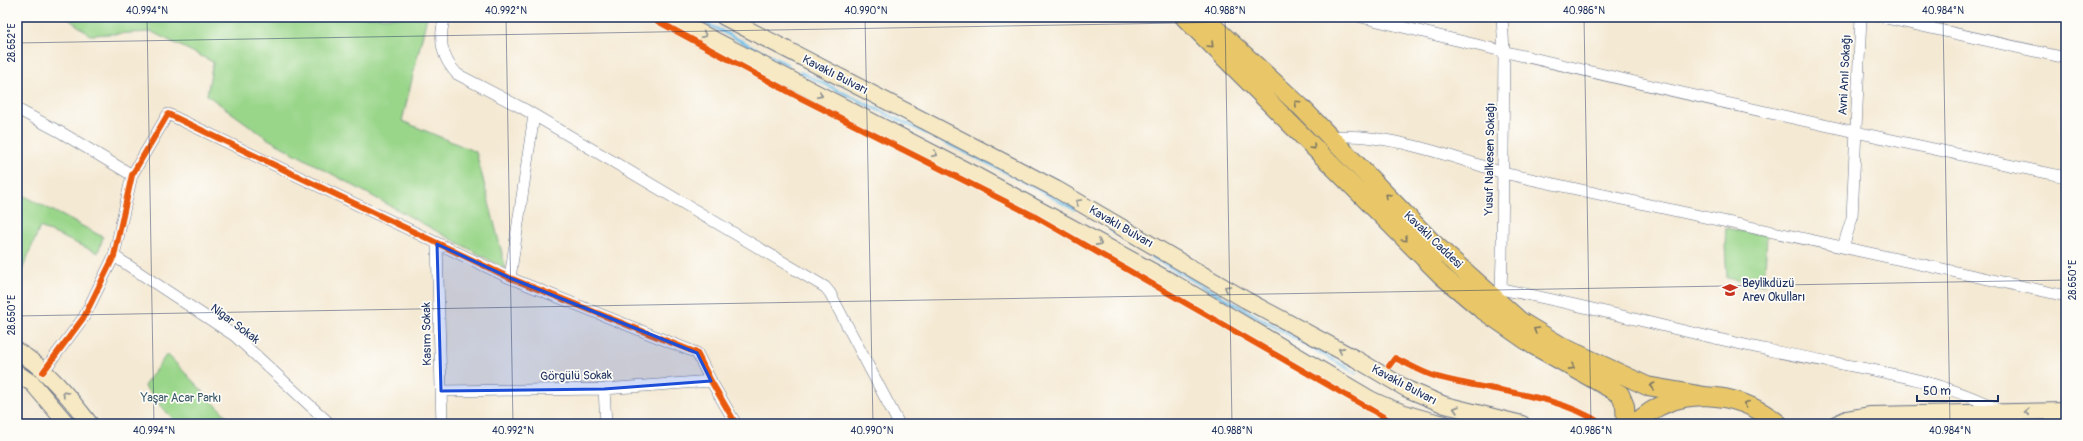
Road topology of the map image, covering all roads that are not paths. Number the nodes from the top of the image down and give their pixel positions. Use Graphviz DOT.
graph roads {
  1 [pos="445,17"];
  2 [pos="670,17"];
  3 [pos="724,17"];
  4 [pos="1184,17"];
  5 [pos="1204,17"];
  6 [pos="1361,17"];
  7 [pos="1502,17"];
  8 [pos="1861,17"];
  9 [pos="1881,17"];
  10 [pos="1504,52"];
  11 [pos="2066,58"];
  12 [pos="17,110"];
  13 [pos="534,115"];
  14 [pos="1855,134"];
  15 [pos="1330,138"];
  16 [pos="1503,173"];
  17 [pos="132,175"];
  18 [pos="2066,177"];
  19 [pos="437,244"];
  20 [pos="1844,247"];
  21 [pos="114,256"];
  22 [pos="510,278"];
  23 [pos="1499,295"];
  24 [pos="2066,296"];
  25 [pos="17,351"];
  26 [pos="17,373"];
  27 [pos="38,378"];
  28 [pos="711,381"];
  29 [pos="604,388"];
  30 [pos="441,391"];
  31 [pos="1705,396"];
  32 [pos="2066,411"];
  33 [pos="2004,412"];
  34 [pos="67,424"];
  35 [pos="90,424"];
  36 [pos="330,424"];
  37 [pos="442,424"];
  38 [pos="606,424"];
  39 [pos="736,424"];
  40 [pos="899,424"];
  41 [pos="1445,424"];
  42 [pos="1522,424"];
  43 [pos="1626,424"];
  44 [pos="1635,424"];
  45 [pos="1779,424"];
  46 [pos="1836,424"];
  1 -- 13 [label="street"];
  2 -- 41 [label="main road, Kavaklı Bulvarı, one-way"];
  42 -- 3 [label="main road, Kavaklı Bulvarı, one-way"];
  4 -- 43 [label="main road, Kavaklı Caddesi, one-way"];
  15 -- 5 [label="main road, Kavaklı Caddesi, one-way"];
  6 -- 10 [label="street"];
  7 -- 10 [label="street, Yusuf Nalkesen Sokağı"];
  8 -- 14 [label="street, Avni Anıl Sokağı"];
  9 -- 11 [label="street"];
  10 -- 14 [label="street"];
  10 -- 16 [label="street, Yusuf Nalkesen Sokağı"];
  12 -- 17 [label="street"];
  13 -- 22 [label="street"];
  13 -- 40 [label="street"];
  14 -- 18 [label="street"];
  14 -- 20 [label="street, Avni Anıl Sokağı"];
  15 -- 16 [label="street"];
  23 -- 15 [label="main road, Kavaklı Caddesi, one-way"];
  16 -- 20 [label="street"];
  16 -- 23 [label="street, Yusuf Nalkesen Sokağı"];
  17 -- 19 [label="street"];
  17 -- 21 [label="street"];
  19 -- 22 [label="street"];
  19 -- 30 [label="street, Kasım Sokak"];
  20 -- 24 [label="street"];
  21 -- 27 [label="street"];
  21 -- 36 [label="street, Nigar Sokak"];
  22 -- 28 [label="street"];
  31 -- 23 [label="main road, Kavaklı Caddesi, one-way"];
  23 -- 33 [label="street"];
  25 -- 27 [label="main road"];
  26 -- 27 [label="main road"];
  27 -- 34 [label="main road"];
  35 -- 27 [label="main road, one-way"];
  28 -- 29 [label="street, Görgülü Sokak"];
  28 -- 39 [label="street"];
  29 -- 30 [label="street, Görgülü Sokak"];
  29 -- 38 [label="street"];
  30 -- 37 [label="street, Kasım Sokak"];
  31 -- 44 [label="main road"];
  45 -- 31 [label="main road, one-way"];
  32 -- 33 [label="main road, one-way"];
  33 -- 46 [label="main road"];
}
